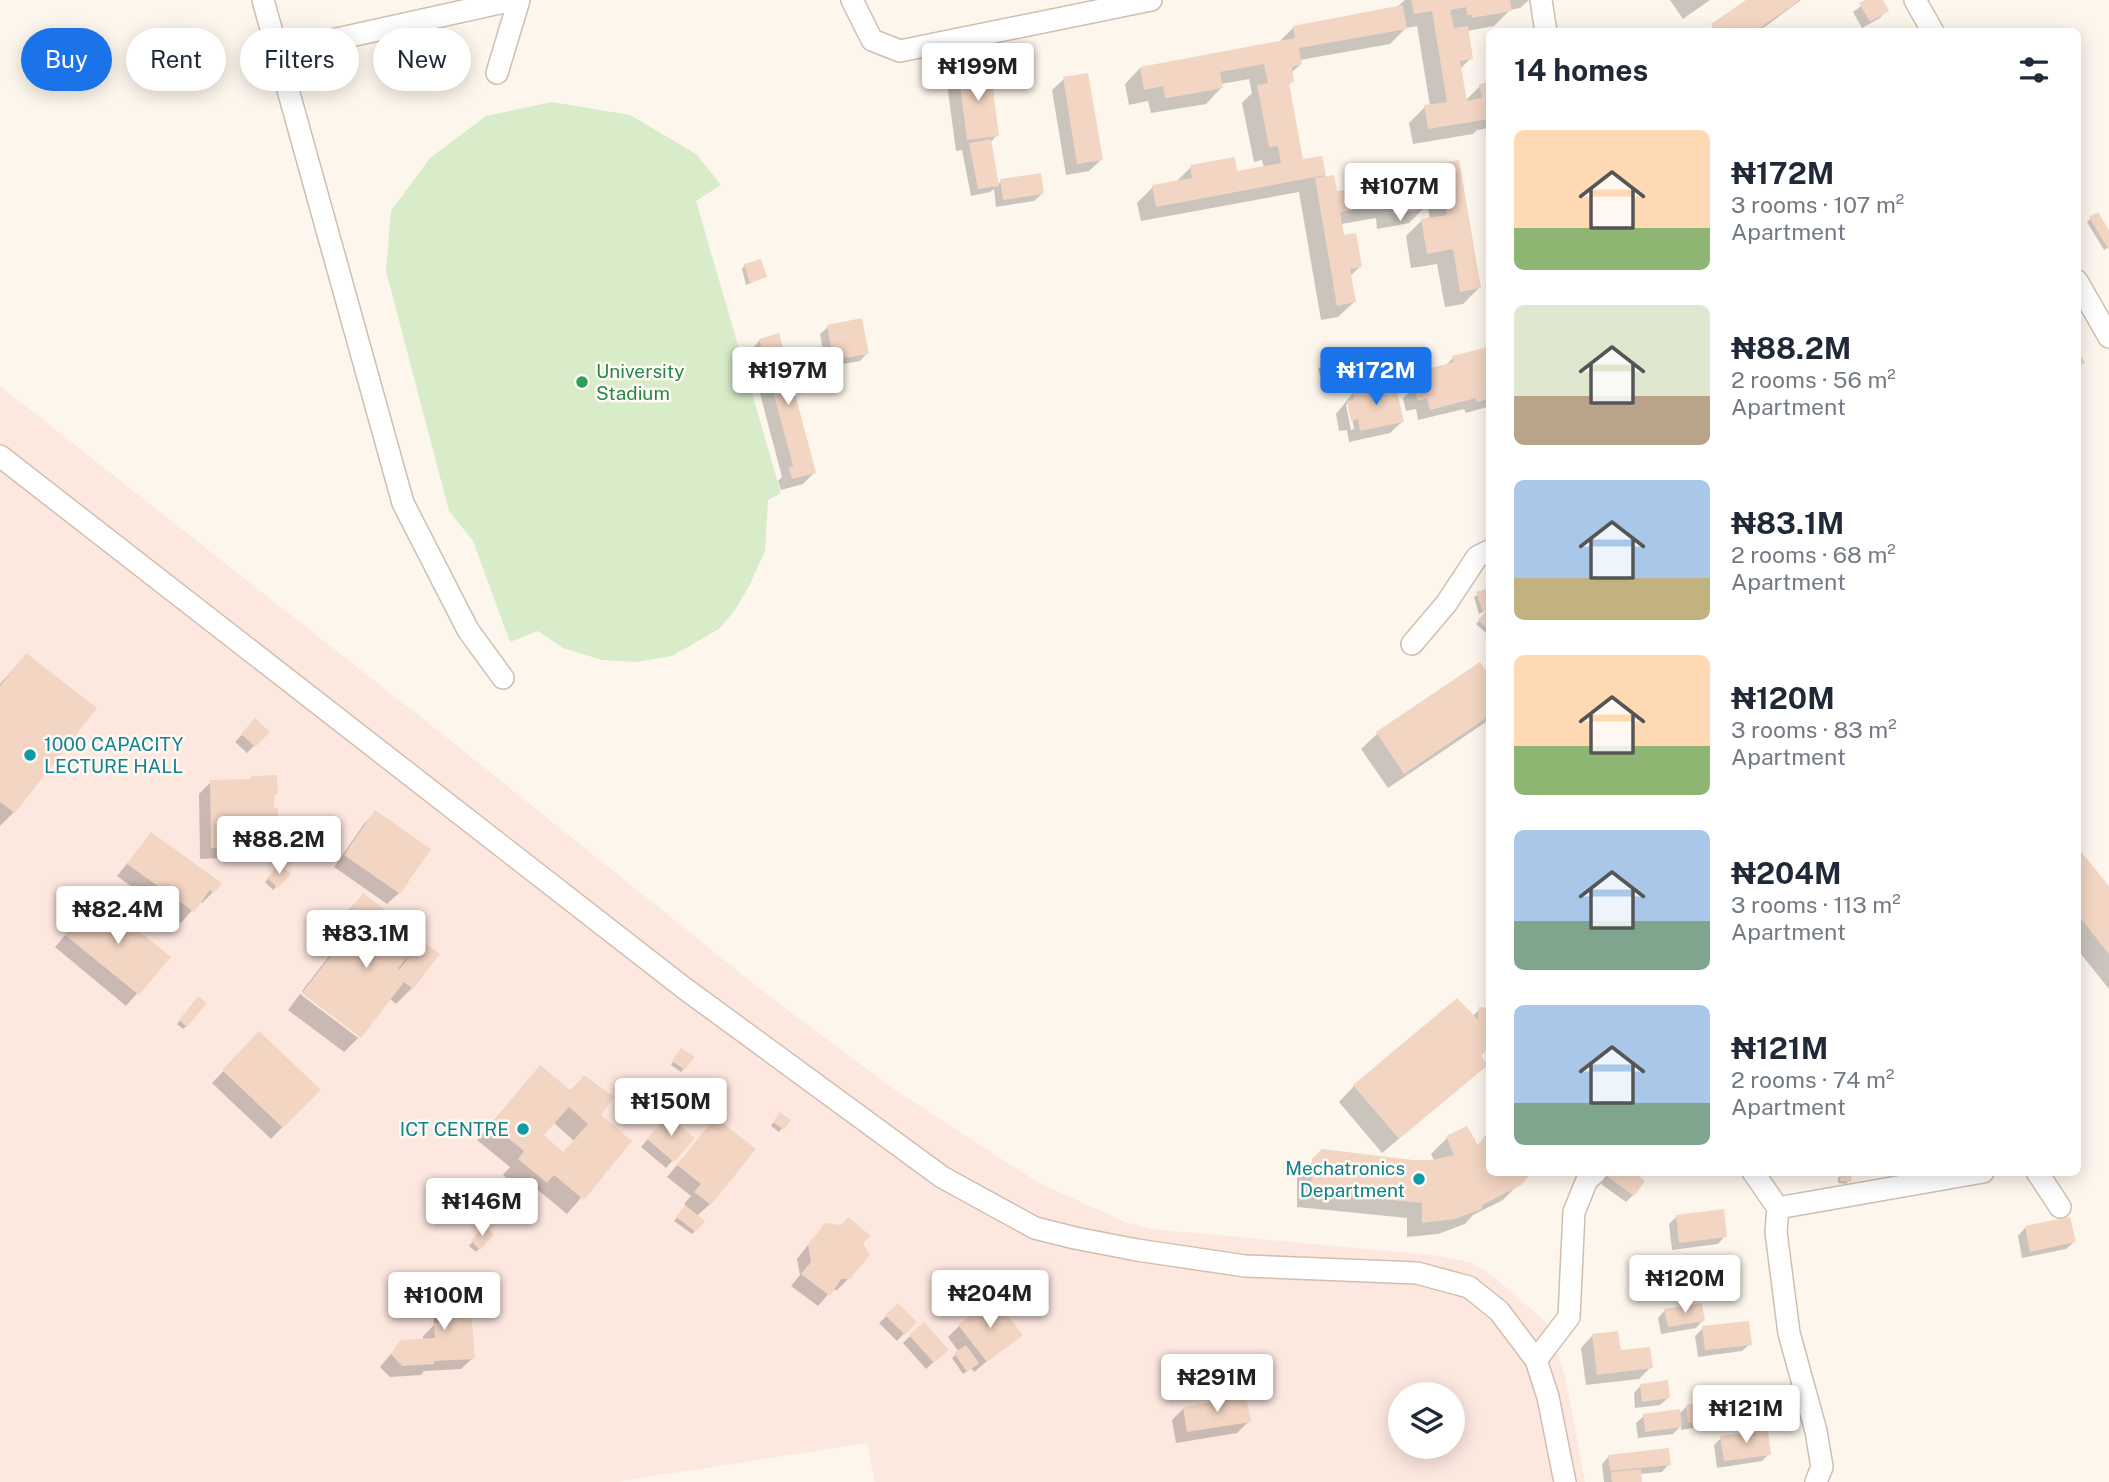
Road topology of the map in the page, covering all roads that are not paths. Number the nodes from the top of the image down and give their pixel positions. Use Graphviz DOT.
graph roads {
  1 [pos="263,0"];
  2 [pos="513,0"];
  3 [pos="519,0"];
  4 [pos="852,0"];
  5 [pos="1151,0"];
  6 [pos="1541,0"];
  7 [pos="1914,0"];
  8 [pos="271,28"];
  9 [pos="1545,28"];
  10 [pos="1931,28"];
  11 [pos="359,34"];
  12 [pos="497,74"];
  13 [pos="289,91"];
  14 [pos="2081,288"];
  15 [pos="2109,337"];
  16 [pos="0,456"];
  17 [pos="1486,552"];
  18 [pos="1412,644"];
  19 [pos="503,678"];
  20 [pos="1592,1176"];
  21 [pos="1756,1176"];
  22 [pos="1960,1176"];
  23 [pos="2039,1176"];
  24 [pos="2060,1207"];
  25 [pos="1778,1208"];
  26 [pos="1536,1360"];
  27 [pos="1565,1482"];
  28 [pos="1816,1482"];
  1 -- 8 [label="street"];
  2 -- 11 [label="street"];
  3 -- 12 [label="street"];
  4 -- 5 [label="street"];
  6 -- 9 [label="street"];
  7 -- 10 [label="street"];
  13 -- 19 [label="street"];
  14 -- 15 [label="street"];
  16 -- 26 [label="street"];
  17 -- 18 [label="street"];
  20 -- 26 [label="street"];
  21 -- 25 [label="street"];
  22 -- 25 [label="street"];
  23 -- 24 [label="street"];
  25 -- 28 [label="street"];
  26 -- 27 [label="street"];
}
